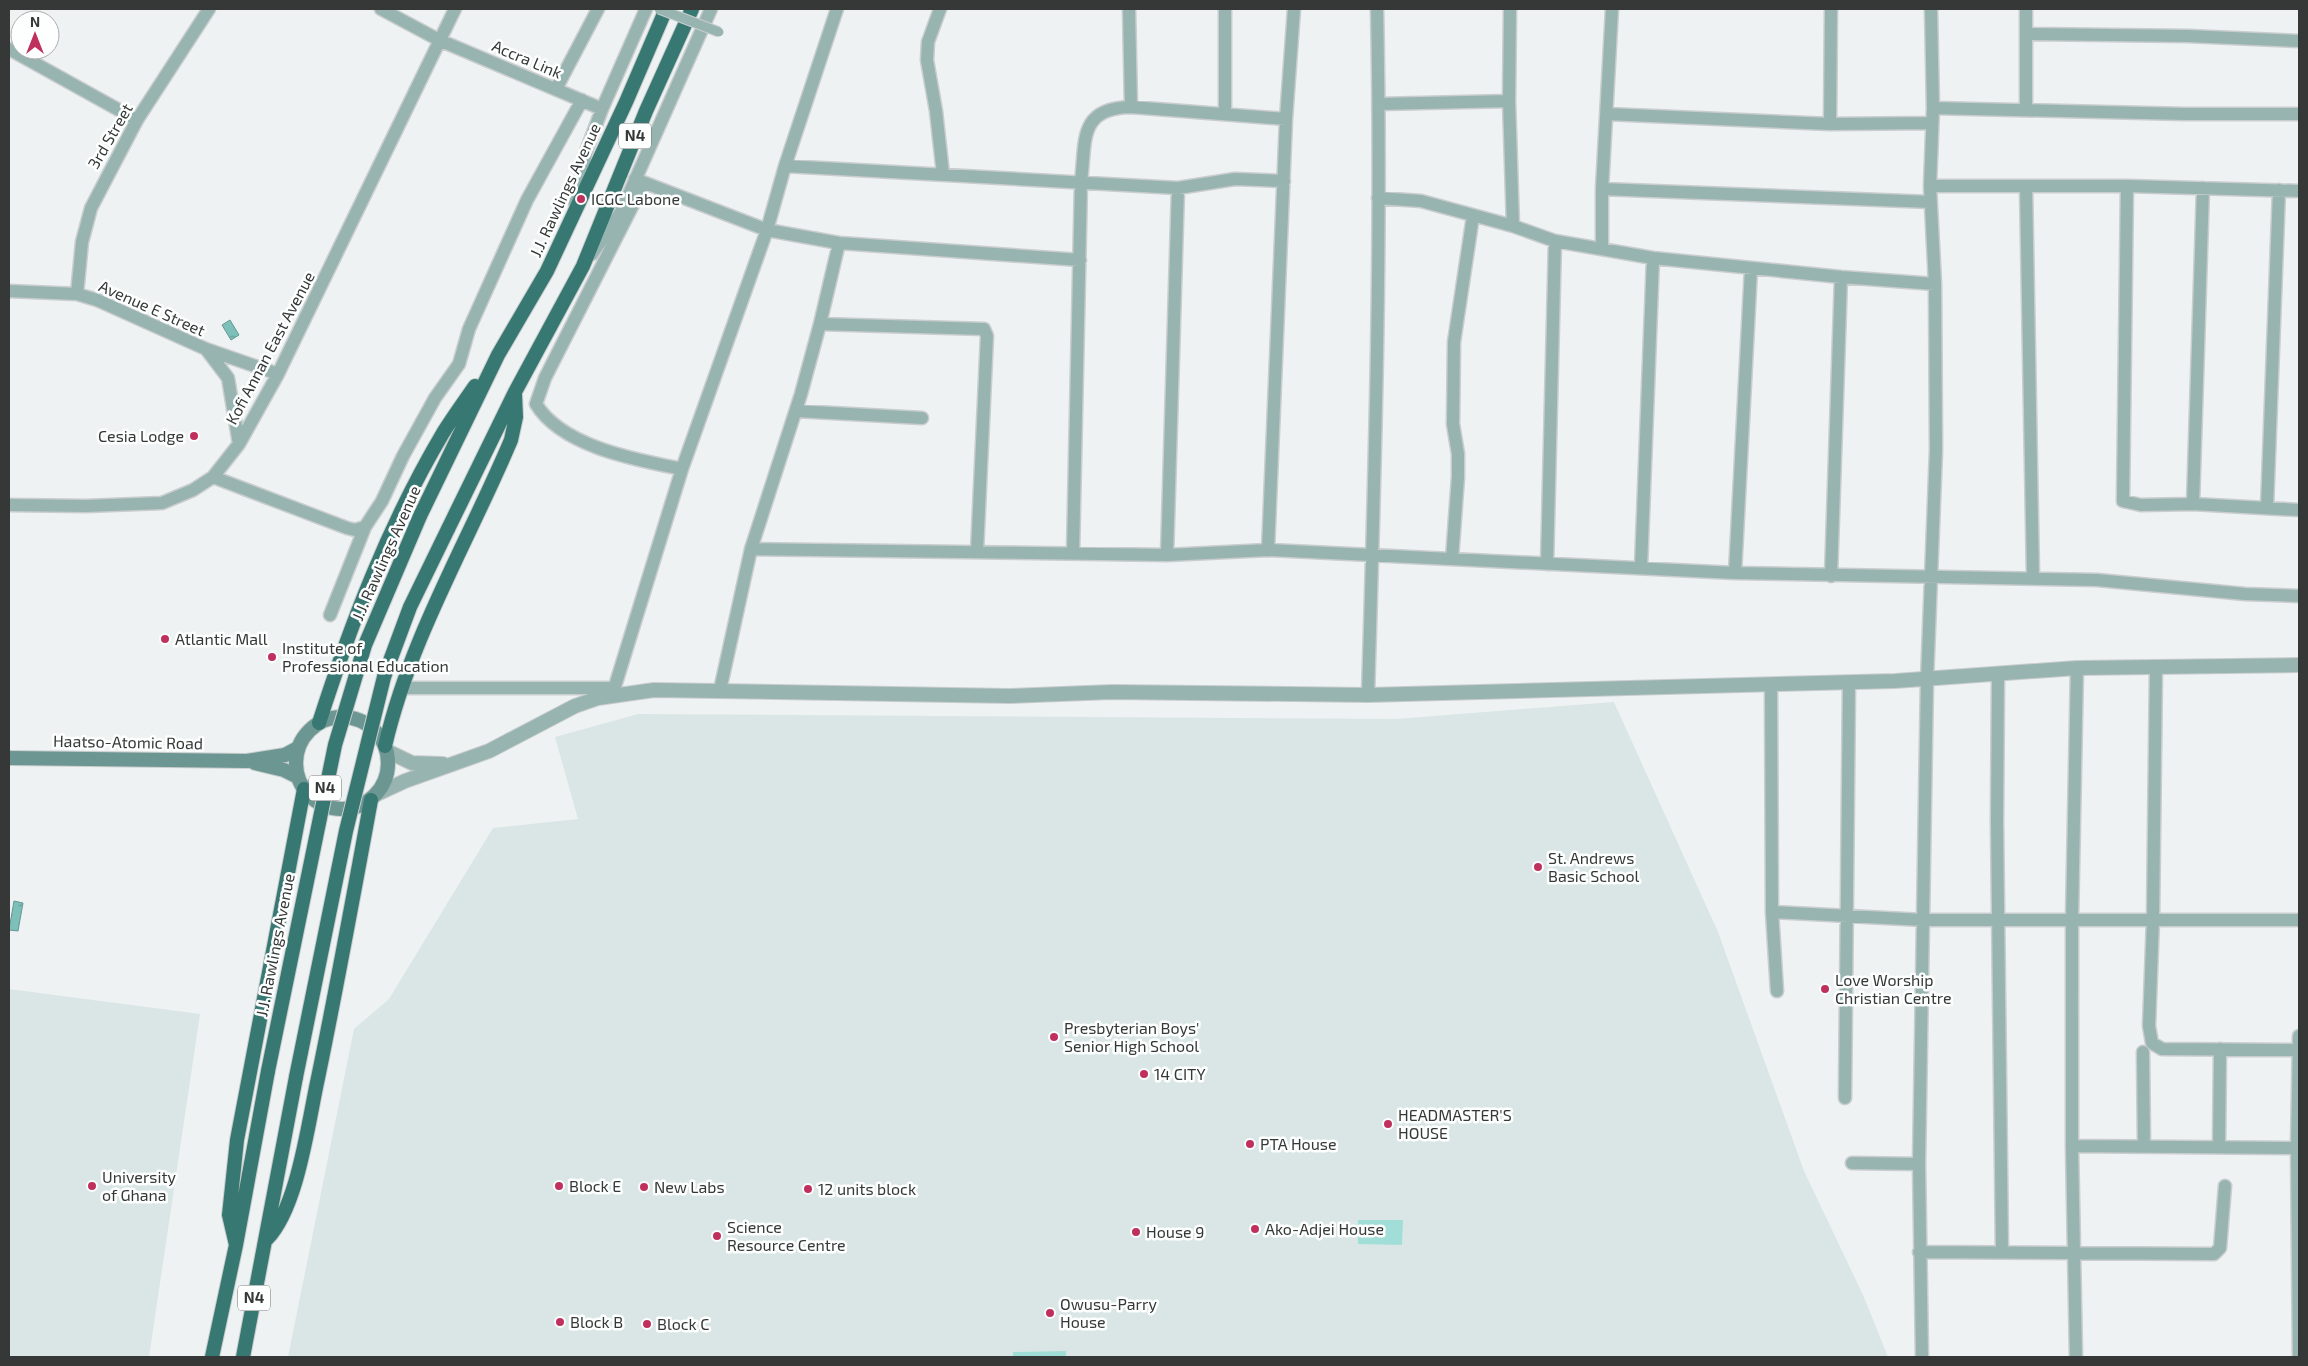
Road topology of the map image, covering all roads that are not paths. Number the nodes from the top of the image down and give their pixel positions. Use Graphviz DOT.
graph roads {
  1 [pos="209,9"];
  2 [pos="381,9"];
  3 [pos="455,9"];
  4 [pos="598,9"];
  5 [pos="646,9"];
  6 [pos="659,9"];
  7 [pos="666,9"];
  8 [pos="692,9"];
  9 [pos="712,9"];
  10 [pos="837,9"];
  11 [pos="940,9"];
  12 [pos="1129,9"];
  13 [pos="1225,9"];
  14 [pos="1294,9"];
  15 [pos="1377,9"];
  16 [pos="1510,9"];
  17 [pos="1612,9"];
  18 [pos="1832,9"];
  19 [pos="1931,9"];
  20 [pos="2026,9"];
  21 [pos="719,32"];
  22 [pos="2027,34"];
  23 [pos="439,40"];
  24 [pos="2299,42"];
  25 [pos="9,49"];
  26 [pos="556,89"];
  27 [pos="582,100"];
  28 [pos="1509,101"];
  29 [pos="1379,104"];
  30 [pos="1131,107"];
  31 [pos="1933,108"];
  32 [pos="602,109"];
  33 [pos="2026,109"];
  34 [pos="1225,114"];
  35 [pos="1607,114"];
  36 [pos="2299,114"];
  37 [pos="1286,119"];
  38 [pos="137,120"];
  39 [pos="1932,123"];
  40 [pos="1830,124"];
  41 [pos="785,166"];
  42 [pos="943,174"];
  43 [pos="640,181"];
  44 [pos="1081,182"];
  45 [pos="1284,182"];
  46 [pos="1930,186"];
  47 [pos="2026,186"];
  48 [pos="2127,186"];
  49 [pos="1178,188"];
  50 [pos="2203,188"];
  51 [pos="1602,189"];
  52 [pos="2279,190"];
  53 [pos="2299,191"];
  54 [pos="1378,198"];
  55 [pos="1931,202"];
  56 [pos="573,211"];
  57 [pos="1473,216"];
  58 [pos="1513,226"];
  59 [pos="767,230"];
  60 [pos="1555,241"];
  61 [pos="839,243"];
  62 [pos="1602,249"];
  63 [pos="1653,258"];
  64 [pos="1080,260"];
  65 [pos="583,266"];
  66 [pos="1751,268"];
  67 [pos="1841,277"];
  68 [pos="1935,284"];
  69 [pos="9,291"];
  70 [pos="77,294"];
  71 [pos="820,324"];
  72 [pos="206,349"];
  73 [pos="498,355"];
  74 [pos="278,374"];
  75 [pos="515,392"];
  76 [pos="796,411"];
  77 [pos="922,418"];
  78 [pos="239,444"];
  79 [pos="682,469"];
  80 [pos="213,476"];
  81 [pos="2193,504"];
  82 [pos="9,505"];
  83 [pos="2267,508"];
  84 [pos="2299,510"];
  85 [pos="365,527"];
  86 [pos="751,549"];
  87 [pos="1268,550"];
  88 [pos="977,552"];
  89 [pos="1073,553"];
  90 [pos="1372,554"];
  91 [pos="1167,555"];
  92 [pos="1452,559"];
  93 [pos="1547,564"];
  94 [pos="1641,567"];
  95 [pos="1735,573"];
  96 [pos="1932,575"];
  97 [pos="1831,576"];
  98 [pos="2033,578"];
  99 [pos="2299,596"];
  100 [pos="330,615"];
  101 [pos="2299,665"];
  102 [pos="2156,667"];
  103 [pos="2077,668"];
  104 [pos="1998,675"];
  105 [pos="1927,680"];
  106 [pos="1849,682"];
  107 [pos="1771,685"];
  108 [pos="402,688"];
  109 [pos="720,690"];
  110 [pos="612,692"];
  111 [pos="1368,695"];
  112 [pos="319,723"];
  113 [pos="298,748"];
  114 [pos="386,749"];
  115 [pos="9,758"];
  116 [pos="247,761"];
  117 [pos="461,763"];
  118 [pos="301,783"];
  119 [pos="374,797"];
  120 [pos="1772,912"];
  121 [pos="1846,915"];
  122 [pos="2072,919"];
  123 [pos="2153,919"];
  124 [pos="1923,920"];
  125 [pos="1998,920"];
  126 [pos="2299,920"];
  127 [pos="1777,991"];
  128 [pos="2299,1036"];
  129 [pos="2220,1048"];
  130 [pos="2299,1050"];
  131 [pos="2143,1052"];
  132 [pos="1845,1098"];
  133 [pos="2072,1146"];
  134 [pos="2144,1146"];
  135 [pos="2218,1147"];
  136 [pos="2297,1148"];
  137 [pos="1852,1163"];
  138 [pos="1919,1164"];
  139 [pos="2225,1186"];
  140 [pos="267,1239"];
  141 [pos="236,1245"];
  142 [pos="2002,1251"];
  143 [pos="1920,1252"];
  144 [pos="2075,1253"];
  145 [pos="212,1357"];
  146 [pos="243,1357"];
  147 [pos="1922,1357"];
  148 [pos="2076,1357"];
  149 [pos="2299,1357"];
  1 -- 38 [label="street, 3rd Street"];
  2 -- 23 [label="street, Accra Link"];
  3 -- 23 [label="street, Kofi Annan East Avenue"];
  4 -- 26 [label="street"];
  5 -- 32 [label="street"];
  6 -- 21 [label="street, bridge"];
  7 -- 56 [label="highway, J.J. Rawlings Avenue / N4"];
  8 -- 65 [label="highway, N4"];
  9 -- 43 [label="street"];
  10 -- 41 [label="street"];
  11 -- 42 [label="street"];
  12 -- 30 [label="street"];
  13 -- 34 [label="street"];
  14 -- 37 [label="street"];
  15 -- 29 [label="street"];
  16 -- 28 [label="street"];
  17 -- 35 [label="street"];
  18 -- 40 [label="street"];
  19 -- 31 [label="street"];
  20 -- 22 [label="street"];
  22 -- 24 [label="street"];
  22 -- 33 [label="street"];
  23 -- 26 [label="street, Accra Link"];
  23 -- 74 [label="street, Kofi Annan East Avenue"];
  25 -- 38 [label="street"];
  26 -- 27 [label="street, Accra Link"];
  27 -- 32 [label="street, Accra Link"];
  27 -- 85 [label="street"];
  28 -- 29 [label="street"];
  28 -- 58 [label="street"];
  29 -- 54 [label="street"];
  30 -- 34 [label="street"];
  30 -- 44 [label="street"];
  31 -- 33 [label="street"];
  31 -- 39 [label="street"];
  32 -- 56 [label="street"];
  33 -- 36 [label="street"];
  34 -- 37 [label="street"];
  35 -- 40 [label="street"];
  35 -- 51 [label="street"];
  37 -- 45 [label="street"];
  38 -- 70 [label="street, 3rd Street"];
  39 -- 40 [label="street"];
  39 -- 46 [label="street"];
  41 -- 42 [label="street"];
  41 -- 59 [label="street"];
  42 -- 44 [label="street"];
  43 -- 59 [label="street"];
  43 -- 65 [label="street"];
  43 -- 79 [label="street"];
  44 -- 49 [label="street"];
  44 -- 64 [label="street"];
  45 -- 49 [label="street"];
  45 -- 87 [label="street"];
  46 -- 47 [label="street"];
  46 -- 55 [label="street"];
  47 -- 48 [label="street"];
  47 -- 98 [label="street"];
  48 -- 50 [label="street"];
  48 -- 81 [label="street"];
  49 -- 91 [label="street"];
  50 -- 52 [label="street"];
  50 -- 81 [label="street"];
  51 -- 55 [label="street"];
  51 -- 62 [label="street"];
  52 -- 53 [label="street"];
  52 -- 83 [label="street"];
  54 -- 57 [label="street"];
  54 -- 90 [label="street"];
  55 -- 68 [label="street"];
  56 -- 73 [label="highway, J.J. Rawlings Avenue / N4"];
  57 -- 58 [label="street"];
  57 -- 92 [label="street"];
  58 -- 60 [label="street"];
  59 -- 61 [label="street"];
  59 -- 79 [label="street"];
  60 -- 62 [label="street"];
  60 -- 93 [label="street"];
  61 -- 64 [label="street"];
  61 -- 71 [label="street"];
  62 -- 63 [label="street"];
  63 -- 66 [label="street"];
  63 -- 94 [label="street"];
  64 -- 89 [label="street"];
  65 -- 75 [label="highway, N4"];
  66 -- 67 [label="street"];
  66 -- 95 [label="street"];
  67 -- 68 [label="street"];
  67 -- 97 [label="street"];
  68 -- 96 [label="street"];
  69 -- 70 [label="street, Avenue E Street"];
  70 -- 72 [label="street, Avenue E Street"];
  71 -- 76 [label="street"];
  71 -- 88 [label="street"];
  72 -- 74 [label="street, Avenue E Street"];
  72 -- 78 [label="street"];
  73 -- 112 [label="highway"];
  73 -- 141 [label="highway, J.J. Rawlings Avenue / N4, bridge"];
  74 -- 78 [label="street, Kofi Annan East Avenue"];
  75 -- 108 [label="highway"];
  75 -- 140 [label="highway, N4, bridge"];
  76 -- 77 [label="street"];
  76 -- 86 [label="street"];
  78 -- 80 [label="street, Kofi Annan East Avenue"];
  79 -- 110 [label="street"];
  80 -- 82 [label="street, Kofi Annan East Avenue"];
  80 -- 85 [label="street"];
  81 -- 83 [label="street"];
  83 -- 84 [label="street"];
  85 -- 100 [label="street"];
  86 -- 88 [label="street"];
  86 -- 109 [label="street"];
  87 -- 90 [label="street"];
  87 -- 91 [label="street"];
  88 -- 89 [label="street"];
  89 -- 91 [label="street"];
  90 -- 92 [label="street"];
  90 -- 111 [label="street"];
  92 -- 93 [label="street"];
  93 -- 94 [label="street"];
  94 -- 95 [label="street"];
  95 -- 97 [label="street"];
  96 -- 97 [label="street"];
  96 -- 98 [label="street"];
  96 -- 105 [label="street"];
  98 -- 99 [label="street"];
  101 -- 102 [label="street"];
  102 -- 103 [label="street"];
  102 -- 123 [label="street"];
  103 -- 104 [label="street"];
  103 -- 122 [label="street"];
  104 -- 105 [label="street"];
  104 -- 125 [label="street"];
  105 -- 106 [label="street"];
  105 -- 124 [label="street"];
  106 -- 107 [label="street"];
  106 -- 121 [label="street"];
  107 -- 111 [label="street"];
  107 -- 120 [label="street"];
  108 -- 110 [label="street"];
  108 -- 114 [label="highway"];
  109 -- 110 [label="street"];
  109 -- 111 [label="street"];
  110 -- 117 [label="street"];
  112 -- 113 [label="main road"];
  112 -- 114 [label="main road"];
  113 -- 116 [label="main road, Haatso-Atomic Road"];
  113 -- 118 [label="main road"];
  114 -- 117 [label="street"];
  114 -- 119 [label="main road"];
  115 -- 116 [label="main road, Haatso-Atomic Road"];
  116 -- 118 [label="main road, Haatso-Atomic Road"];
  117 -- 119 [label="street"];
  118 -- 119 [label="main road"];
  118 -- 141 [label="highway"];
  119 -- 140 [label="highway"];
  120 -- 121 [label="street"];
  120 -- 127 [label="street"];
  121 -- 124 [label="street"];
  121 -- 132 [label="street"];
  122 -- 123 [label="street"];
  122 -- 125 [label="street"];
  122 -- 133 [label="street"];
  123 -- 126 [label="street"];
  123 -- 129 [label="street"];
  124 -- 125 [label="street"];
  124 -- 138 [label="street"];
  125 -- 142 [label="street"];
  128 -- 130 [label="street"];
  129 -- 130 [label="street"];
  129 -- 135 [label="street"];
  130 -- 136 [label="street"];
  131 -- 134 [label="street"];
  133 -- 134 [label="street"];
  133 -- 144 [label="street"];
  134 -- 135 [label="street"];
  135 -- 136 [label="street"];
  136 -- 149 [label="street"];
  137 -- 138 [label="street"];
  138 -- 143 [label="street"];
  139 -- 144 [label="street"];
  140 -- 146 [label="highway, N4"];
  141 -- 145 [label="highway, J.J. Rawlings Avenue / N4"];
  142 -- 143 [label="street"];
  142 -- 144 [label="street"];
  143 -- 147 [label="street"];
  144 -- 148 [label="street"];
}
